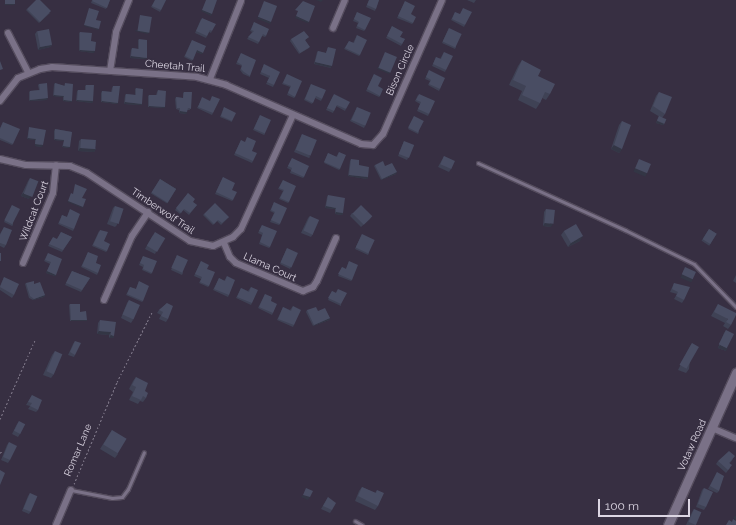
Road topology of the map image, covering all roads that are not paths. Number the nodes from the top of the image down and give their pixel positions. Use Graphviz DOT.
graph roads {
  1 [pos="129,0"];
  2 [pos="345,0"];
  3 [pos="442,0"];
  4 [pos="241,1"];
  5 [pos="332,28"];
  6 [pos="8,33"];
  7 [pos="110,71"];
  8 [pos="28,72"];
  9 [pos="210,79"];
  10 [pos="0,102"];
  11 [pos="293,115"];
  12 [pos="373,145"];
  13 [pos="0,159"];
  14 [pos="478,163"];
  15 [pos="56,165"];
  16 [pos="148,212"];
  17 [pos="336,238"];
  18 [pos="224,243"];
  19 [pos="24,263"];
  20 [pos="104,300"];
  21 [pos="736,307"];
  22 [pos="736,373"];
  23 [pos="712,428"];
  24 [pos="736,438"];
  25 [pos="144,452"];
  26 [pos="71,490"];
  27 [pos="356,521"];
  28 [pos="56,525"];
  29 [pos="362,525"];
  30 [pos="668,525"];
  1 -- 7 [label="street"];
  2 -- 5 [label="street"];
  3 -- 12 [label="street, Bison Circle"];
  4 -- 9 [label="street"];
  6 -- 8 [label="street"];
  7 -- 8 [label="street, Cheetah Trail"];
  7 -- 9 [label="street, Cheetah Trail"];
  8 -- 10 [label="street, Cheetah Trail"];
  9 -- 11 [label="street, Cheetah Trail"];
  11 -- 12 [label="street, Cheetah Trail"];
  11 -- 18 [label="street"];
  13 -- 15 [label="street, Timberwolf Trail"];
  14 -- 21 [label="lane"];
  15 -- 16 [label="street, Timberwolf Trail"];
  15 -- 19 [label="street, Wildcat Court"];
  16 -- 18 [label="street, Timberwolf Trail"];
  16 -- 20 [label="street"];
  17 -- 18 [label="street, Llama Court"];
  22 -- 23 [label="street, Votaw Road"];
  23 -- 24 [label="street"];
  23 -- 30 [label="street, Votaw Road"];
  25 -- 26 [label="lane"];
  26 -- 28 [label="street, Romar Lane"];
  27 -- 29 [label="lane"];
}
